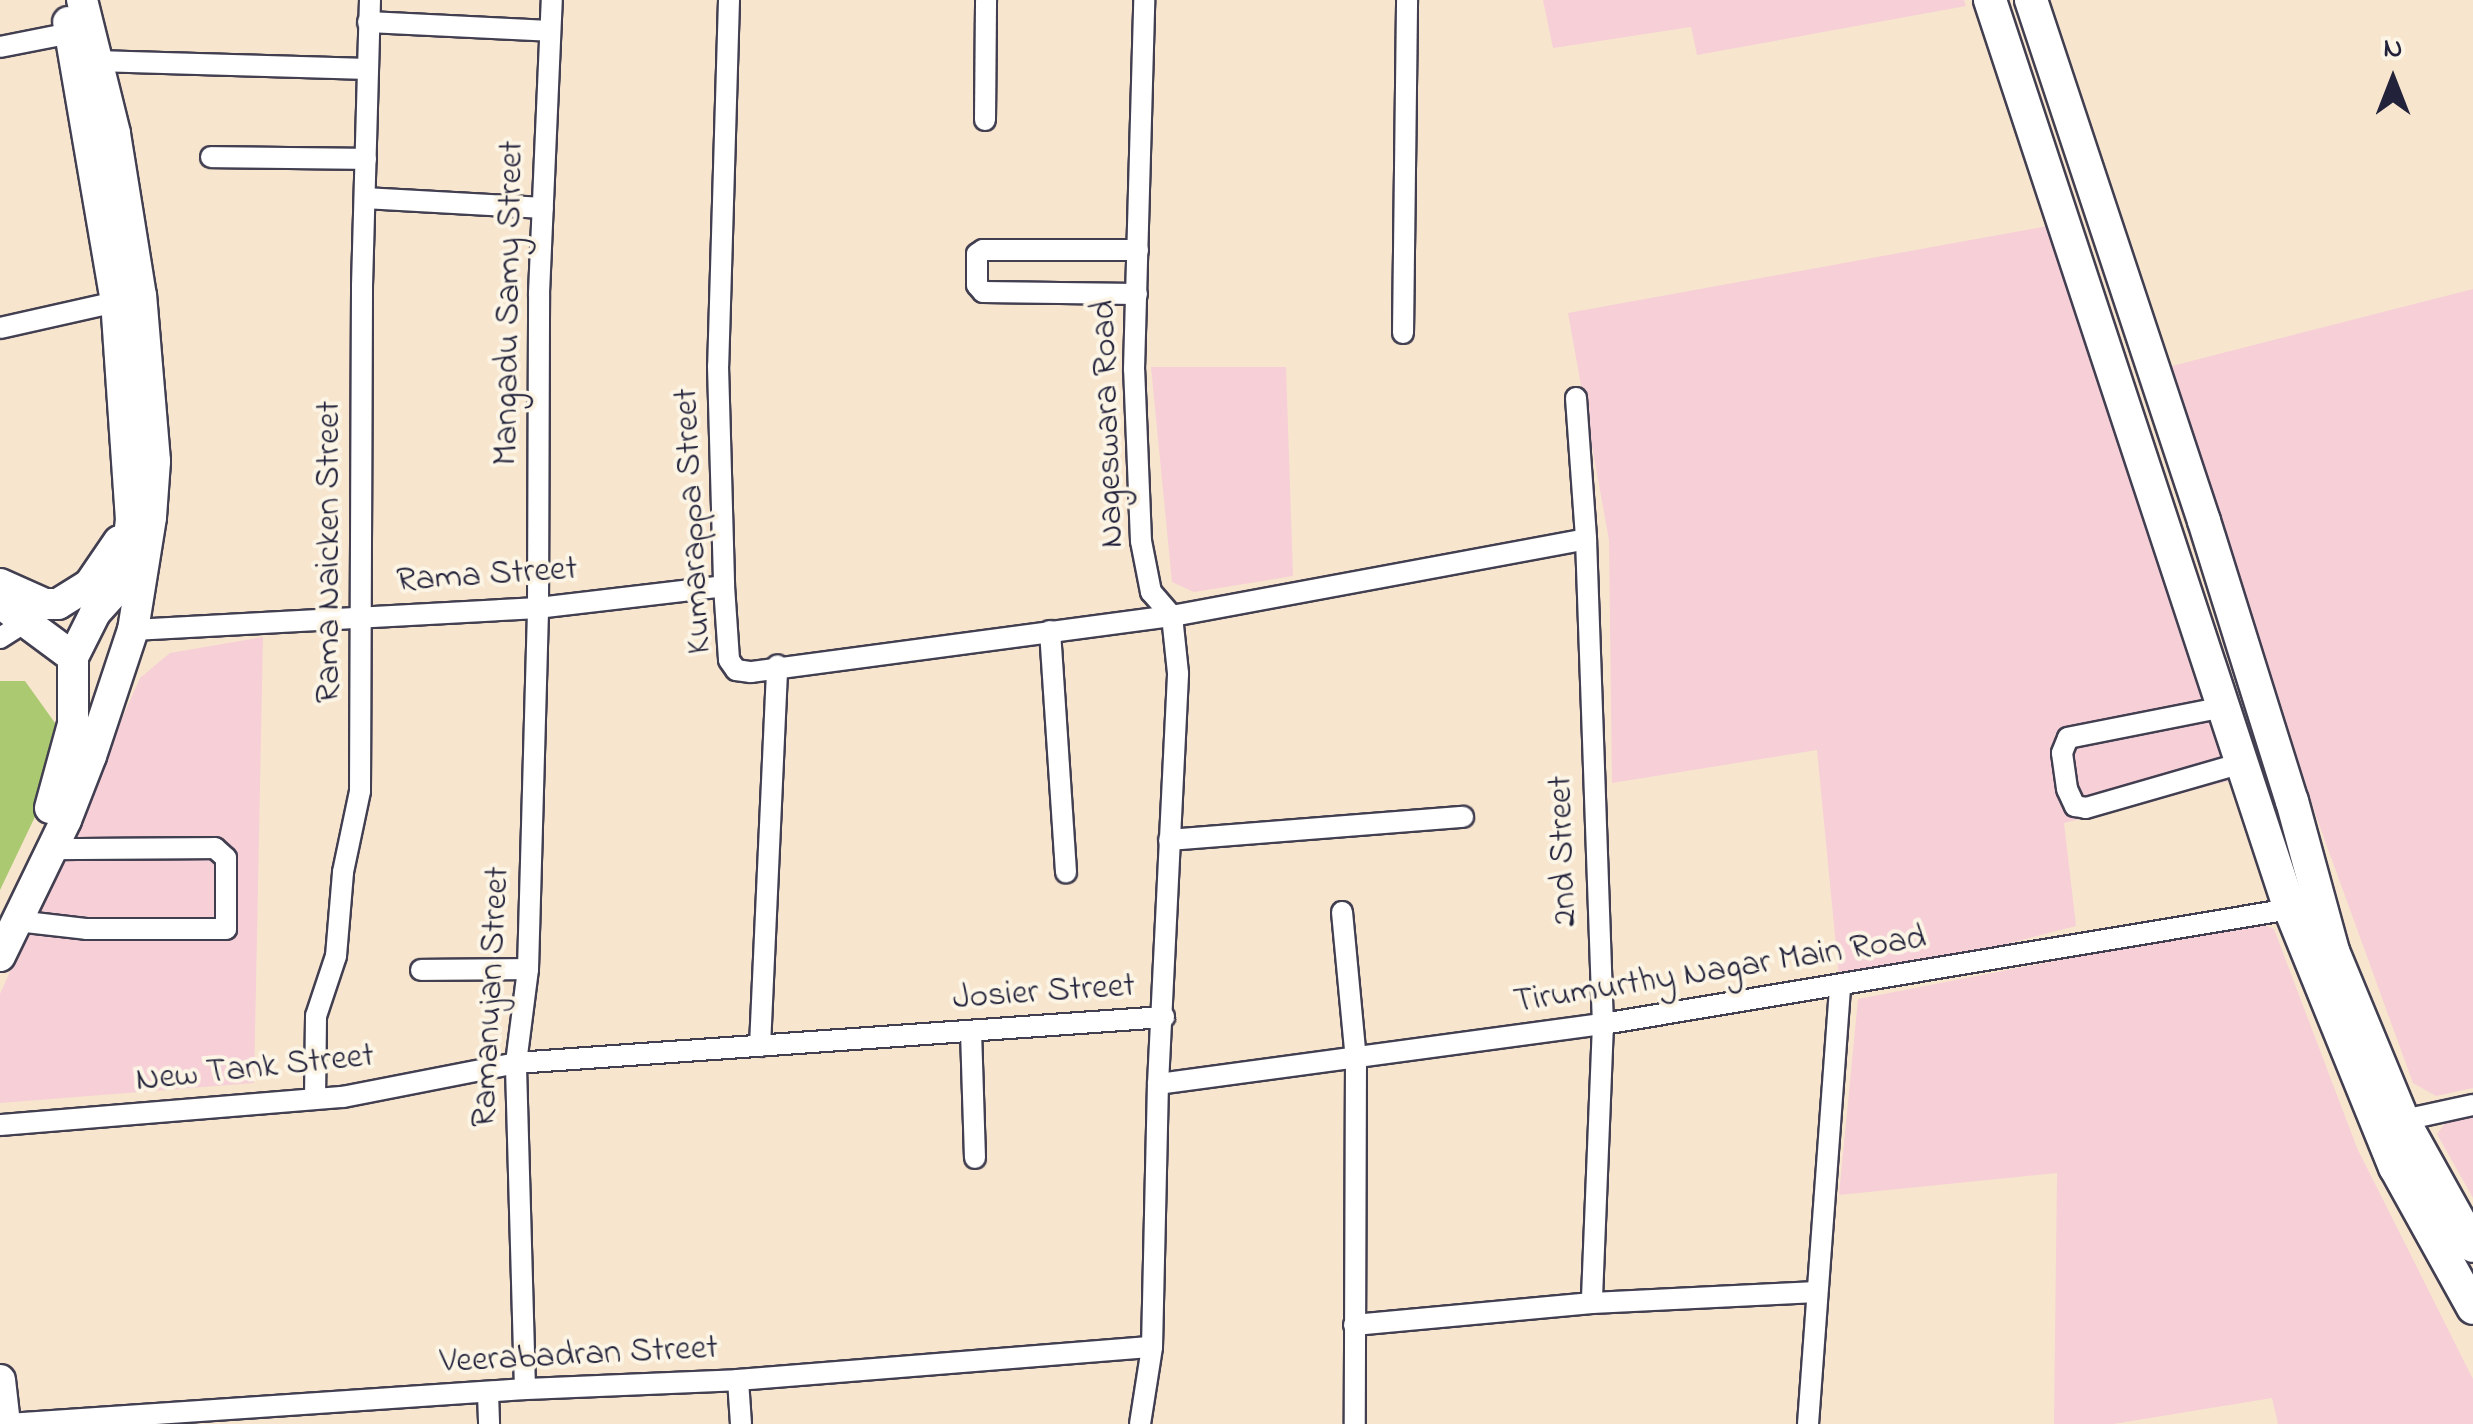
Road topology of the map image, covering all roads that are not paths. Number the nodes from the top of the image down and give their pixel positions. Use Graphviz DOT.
graph roads {
  1 [pos="62,0"];
  2 [pos="82,0"];
  3 [pos="370,0"];
  4 [pos="552,0"];
  5 [pos="729,0"];
  6 [pos="986,0"];
  7 [pos="1144,0"];
  8 [pos="1407,0"];
  9 [pos="1990,0"];
  10 [pos="2032,0"];
  11 [pos="368,22"];
  12 [pos="550,31"];
  13 [pos="71,33"];
  14 [pos="0,47"];
  15 [pos="97,60"];
  16 [pos="367,69"];
  17 [pos="985,120"];
  18 [pos="211,158"];
  19 [pos="366,159"];
  20 [pos="365,198"];
  21 [pos="542,208"];
  22 [pos="1138,250"];
  23 [pos="1137,294"];
  24 [pos="128,299"];
  25 [pos="0,328"];
  26 [pos="1404,332"];
  27 [pos="1576,398"];
  28 [pos="131,520"];
  29 [pos="1586,539"];
  30 [pos="0,584"];
  31 [pos="724,586"];
  32 [pos="0,603"];
  33 [pos="538,608"];
  34 [pos="38,614"];
  35 [pos="362,616"];
  36 [pos="1172,616"];
  37 [pos="133,630"];
  38 [pos="1050,631"];
  39 [pos="0,638"];
  40 [pos="73,657"];
  41 [pos="777,665"];
  42 [pos="2224,706"];
  43 [pos="2242,763"];
  44 [pos="1462,817"];
  45 [pos="1169,840"];
  46 [pos="52,849"];
  47 [pos="1066,872"];
  48 [pos="1342,912"];
  49 [pos="2295,919"];
  50 [pos="8,920"];
  51 [pos="2333,950"];
  52 [pos="0,956"];
  53 [pos="528,969"];
  54 [pos="421,970"];
  55 [pos="1840,987"];
  56 [pos="1164,1016"];
  57 [pos="1602,1024"];
  58 [pos="972,1030"];
  59 [pos="760,1046"];
  60 [pos="1356,1060"];
  61 [pos="516,1063"];
  62 [pos="1158,1084"];
  63 [pos="315,1099"];
  64 [pos="2473,1105"];
  65 [pos="2390,1123"];
  66 [pos="0,1125"];
  67 [pos="975,1158"];
  68 [pos="2473,1246"];
  69 [pos="1817,1292"];
  70 [pos="1592,1303"];
  71 [pos="2473,1308"];
  72 [pos="1354,1325"];
  73 [pos="1152,1347"];
  74 [pos="0,1380"];
  75 [pos="738,1380"];
  76 [pos="525,1390"];
  77 [pos="488,1393"];
  78 [pos="7,1424"];
  79 [pos="489,1424"];
  80 [pos="741,1424"];
  81 [pos="1140,1424"];
  82 [pos="1355,1424"];
  83 [pos="1808,1424"];
  1 -- 13 [label="main road"];
  2 -- 15 [label="main road"];
  3 -- 11 [label="street, Rama Naicken Street"];
  4 -- 12 [label="street, Mangadu Samy Street"];
  5 -- 31 [label="street, Kumarappa Street"];
  6 -- 17 [label="street"];
  7 -- 22 [label="street, Nageswara Road"];
  8 -- 26 [label="street"];
  9 -- 42 [label="main road"];
  10 -- 51 [label="main road"];
  11 -- 12 [label="street"];
  11 -- 16 [label="street, Rama Naicken Street"];
  12 -- 21 [label="street, Mangadu Samy Street"];
  13 -- 14 [label="street"];
  13 -- 24 [label="main road"];
  15 -- 16 [label="street"];
  15 -- 24 [label="main road"];
  16 -- 19 [label="street, Rama Naicken Street"];
  18 -- 19 [label="street"];
  19 -- 20 [label="street, Rama Naicken Street"];
  20 -- 21 [label="street"];
  20 -- 35 [label="street, Rama Naicken Street"];
  21 -- 33 [label="street, Mangadu Samy Street"];
  22 -- 23 [label="street, Nageswara Road"];
  22 -- 23 [label="street"];
  23 -- 36 [label="street, Nageswara Road"];
  24 -- 25 [label="street"];
  24 -- 28 [label="main road"];
  24 -- 37 [label="main road"];
  27 -- 29 [label="street, 2nd Street"];
  28 -- 34 [label="main road"];
  28 -- 40 [label="main road"];
  29 -- 36 [label="street"];
  29 -- 57 [label="street, 2nd Street"];
  30 -- 34 [label="main road"];
  31 -- 33 [label="street, Rama Street"];
  31 -- 41 [label="street, Kumarappa Street"];
  32 -- 34 [label="main road"];
  33 -- 35 [label="street, Rama Street"];
  33 -- 53 [label="street, Ramanujan Street"];
  34 -- 39 [label="street"];
  34 -- 40 [label="main road"];
  35 -- 37 [label="street, Rama Street"];
  35 -- 63 [label="street, Rama Naicken Street"];
  36 -- 38 [label="street"];
  36 -- 45 [label="street, Nageswara Road"];
  37 -- 46 [label="main road"];
  38 -- 41 [label="street"];
  38 -- 47 [label="street"];
  40 -- 50 [label="main road"];
  41 -- 59 [label="street"];
  42 -- 43 [label="main road"];
  42 -- 43 [label="street"];
  43 -- 49 [label="main road"];
  44 -- 45 [label="street"];
  45 -- 56 [label="street, Nageswara Road"];
  46 -- 50 [label="main road"];
  46 -- 50 [label="street"];
  48 -- 60 [label="street"];
  49 -- 51 [label="main road"];
  49 -- 55 [label="street, Tirumurthy Nagar Main Road"];
  49 -- 65 [label="main road"];
  50 -- 52 [label="main road"];
  51 -- 65 [label="main road"];
  53 -- 54 [label="street"];
  53 -- 61 [label="street, Ramanujan Street"];
  55 -- 57 [label="street, Tirumurthy Nagar Main Road"];
  55 -- 69 [label="street"];
  56 -- 58 [label="street, Josier Street"];
  56 -- 62 [label="street, Josier Street"];
  57 -- 60 [label="street, Tirumurthy Nagar Main Road"];
  57 -- 70 [label="street, 2nd Street"];
  58 -- 59 [label="street, Josier Street"];
  58 -- 67 [label="street"];
  59 -- 61 [label="street"];
  60 -- 62 [label="street, Tirumurthy Nagar Main Road"];
  60 -- 72 [label="street"];
  61 -- 63 [label="street, New Tank Street"];
  61 -- 76 [label="street, Ramanujan Street"];
  62 -- 73 [label="street, Josier Street"];
  63 -- 66 [label="street, New Tank Street"];
  64 -- 65 [label="street"];
  65 -- 68 [label="main road"];
  65 -- 71 [label="main road"];
  69 -- 70 [label="street"];
  69 -- 83 [label="street"];
  70 -- 72 [label="street"];
  72 -- 82 [label="street"];
  73 -- 75 [label="street, Veerabadran Street"];
  73 -- 81 [label="street, Josier Street"];
  74 -- 78 [label="main road"];
  75 -- 76 [label="street, Veerabadran Street"];
  75 -- 80 [label="street"];
  76 -- 77 [label="street, Veerabadran Street"];
  77 -- 78 [label="street, Veerabadran Street"];
  77 -- 79 [label="street"];
}
